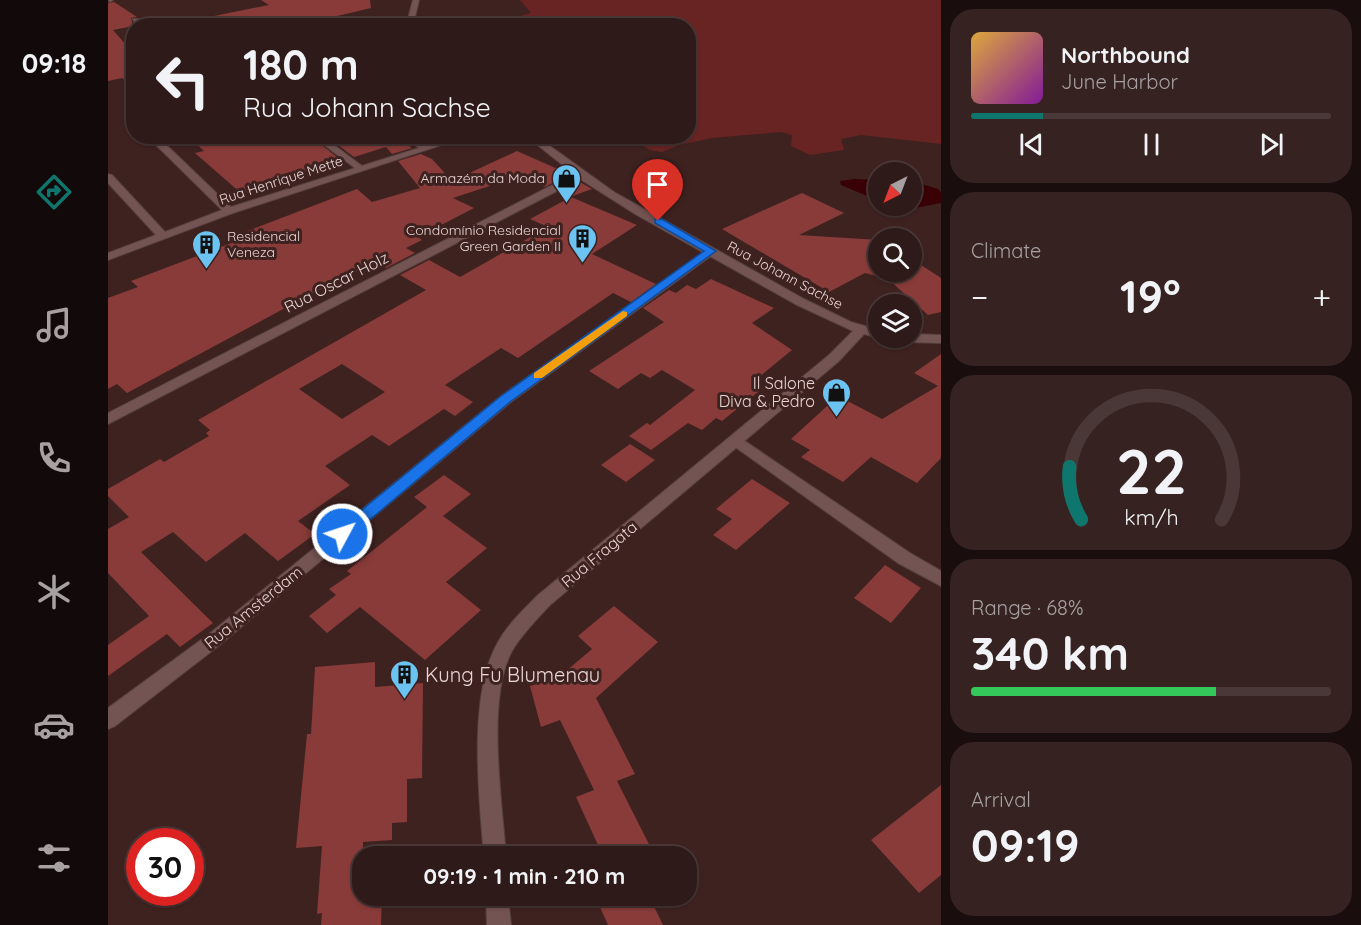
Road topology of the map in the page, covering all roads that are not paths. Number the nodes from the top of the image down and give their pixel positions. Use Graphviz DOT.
graph roads {
  1 [pos="416,0"];
  2 [pos="411,18"];
  3 [pos="159,144"];
  4 [pos="327,144"];
  5 [pos="420,144"];
  6 [pos="439,144"];
  7 [pos="540,144"];
  8 [pos="426,148"];
  9 [pos="362,169"];
  10 [pos="580,175"];
  11 [pos="108,177"];
  12 [pos="229,211"];
  13 [pos="163,236"];
  14 [pos="711,251"];
  15 [pos="108,257"];
  16 [pos="861,330"];
  17 [pos="868,332"];
  18 [pos="922,338"];
  19 [pos="941,339"];
  20 [pos="108,419"];
  21 [pos="736,440"];
  22 [pos="941,579"];
  23 [pos="108,720"];
  24 [pos="495,846"];
  25 [pos="498,906"];
  26 [pos="499,925"];
  1 -- 2 [label="street"];
  3 -- 12 [label="street"];
  4 -- 9 [label="lane"];
  5 -- 8 [label="street"];
  6 -- 8 [label="street, Rua Henrique Mette"];
  7 -- 10 [label="street, Rua Johann Sachse"];
  8 -- 9 [label="street, Rua Henrique Mette"];
  9 -- 12 [label="street, Rua Henrique Mette"];
  10 -- 14 [label="street, Rua Johann Sachse"];
  10 -- 20 [label="street, Rua Oscar Holz"];
  11 -- 13 [label="street"];
  12 -- 13 [label="street, Rua Henrique Mette"];
  13 -- 15 [label="street, Rua Henrique Mette"];
  14 -- 16 [label="street, Rua Johann Sachse"];
  14 -- 23 [label="street, Rua Amsterdam"];
  16 -- 17 [label="street, Rua Johann Sachse"];
  16 -- 21 [label="street, Rua Fragata"];
  18 -- 19 [label="street"];
  21 -- 22 [label="street"];
  21 -- 24 [label="street, Rua Fragata"];
  25 -- 26 [label="street"];
}
